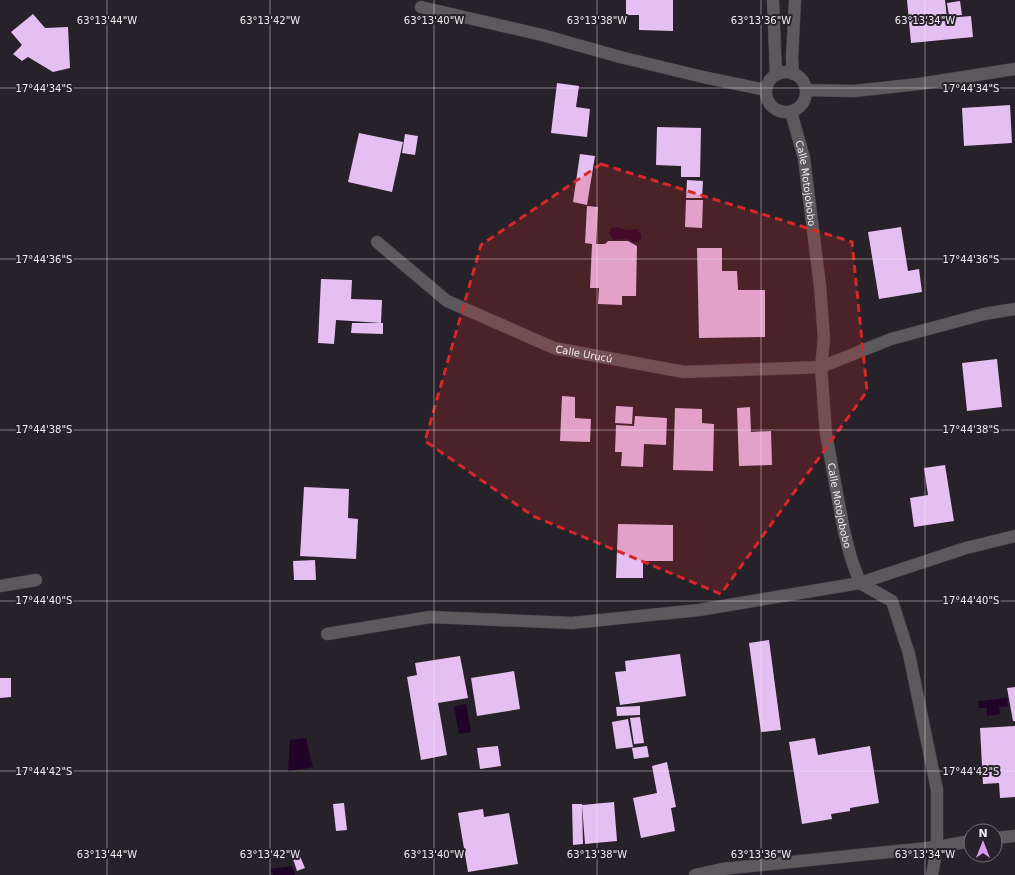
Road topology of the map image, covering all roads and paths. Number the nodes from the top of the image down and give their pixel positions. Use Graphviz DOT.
graph roads {
  1 [pos="773,0"];
  2 [pos="795,0"];
  3 [pos="421,7"];
  4 [pos="1015,69"];
  5 [pos="793,74"];
  6 [pos="776,75"];
  7 [pos="766,90"];
  8 [pos="806,90"];
  9 [pos="791,112"];
  10 [pos="377,242"];
  11 [pos="1015,309"];
  12 [pos="821,368"];
  13 [pos="1015,536"];
  14 [pos="36,580"];
  15 [pos="860,583"];
  16 [pos="0,586"];
  17 [pos="327,634"];
  18 [pos="1015,836"];
  19 [pos="1003,837"];
  20 [pos="963,842"];
  21 [pos="936,847"];
  22 [pos="695,875"];
  23 [pos="932,875"];
  1 -- 6 [label="street"];
  2 -- 5 [label="street"];
  3 -- 7 [label="street"];
  4 -- 8 [label="street"];
  5 -- 6 [label="street"];
  5 -- 8 [label="street"];
  6 -- 7 [label="street"];
  7 -- 9 [label="street"];
  8 -- 9 [label="street"];
  9 -- 12 [label="street, Calle Motojobobo"];
  10 -- 12 [label="street, Calle Urucú"];
  11 -- 12 [label="street"];
  12 -- 15 [label="street, Calle Motojobobo"];
  13 -- 15 [label="street"];
  14 -- 16 [label="street"];
  15 -- 17 [label="street"];
  15 -- 21 [label="street"];
  18 -- 19 [label="street"];
  20 -- 21 [label="street"];
  21 -- 22 [label="street"];
  21 -- 23 [label="street"];
}
